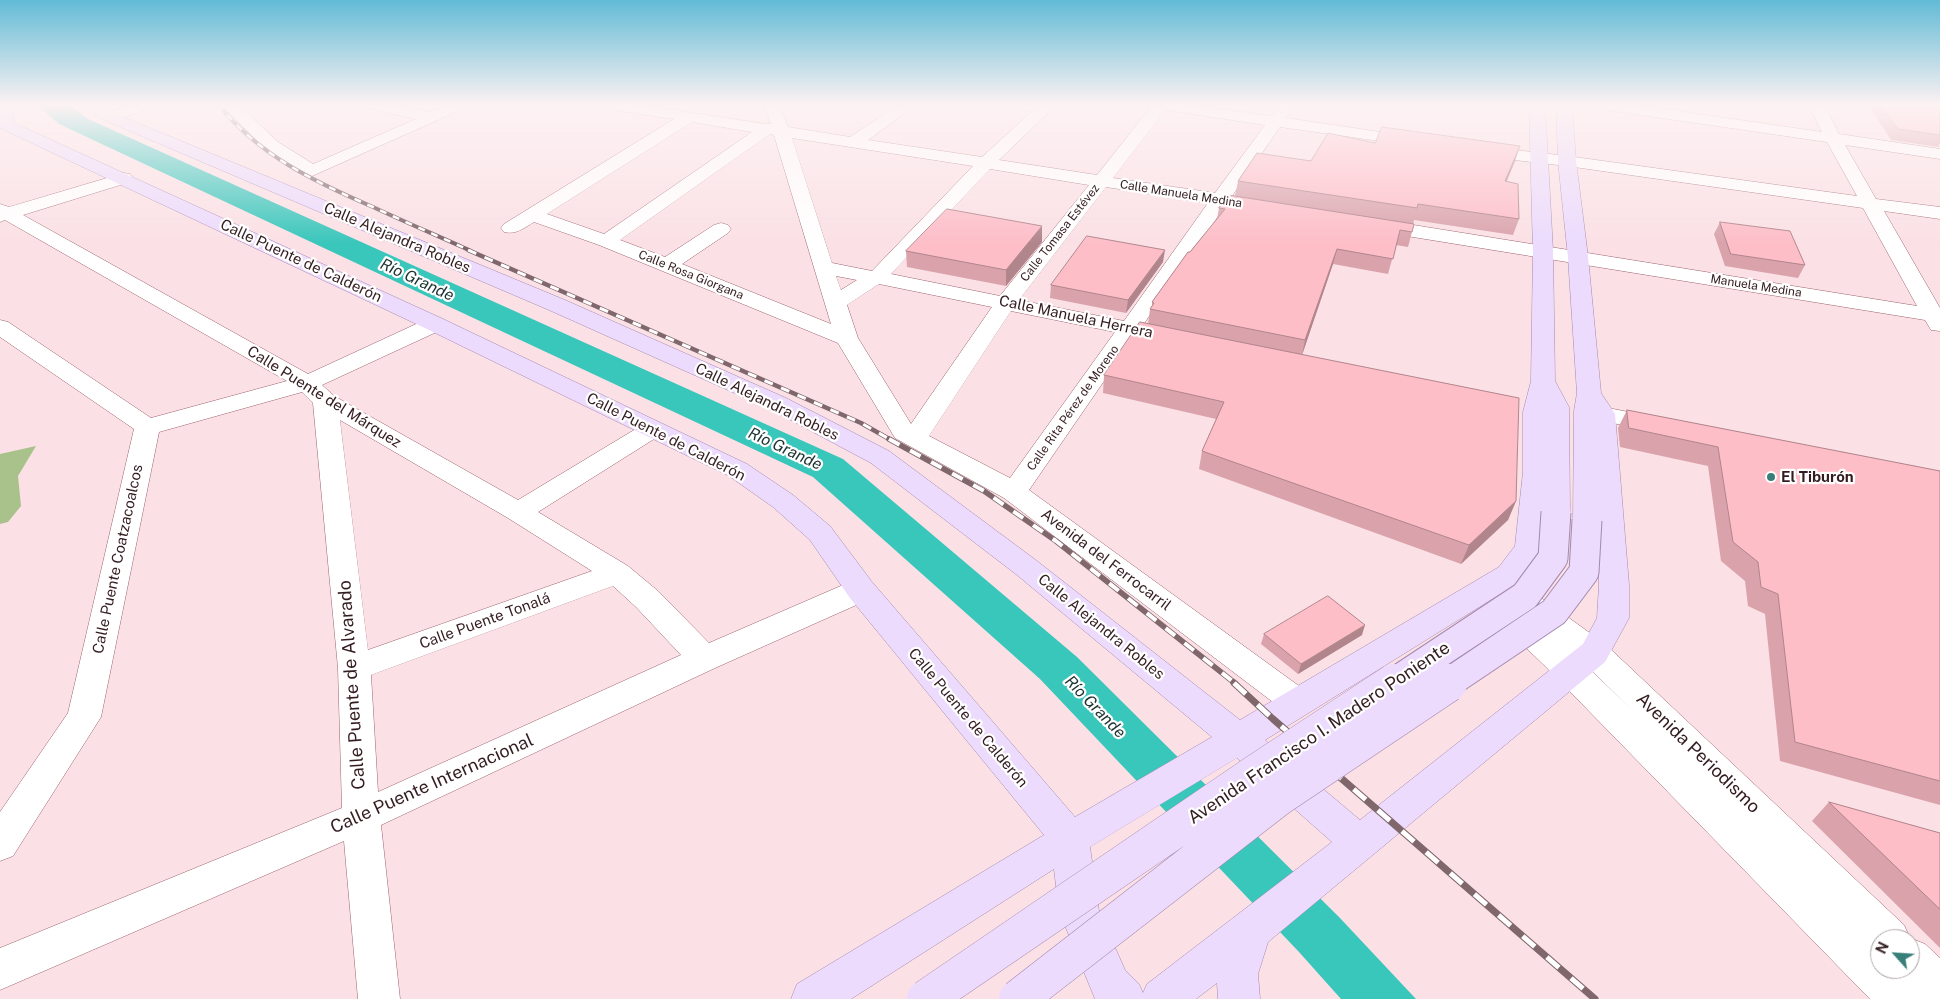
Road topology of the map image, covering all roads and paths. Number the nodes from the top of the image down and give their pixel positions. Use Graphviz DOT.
graph roads {
  1 [pos="63,151"];
  2 [pos="190,151"];
  3 [pos="279,151"];
  4 [pos="357,151"];
  5 [pos="635,151"];
  6 [pos="742,151"];
  7 [pos="783,151"];
  8 [pos="908,151"];
  9 [pos="999,151"];
  10 [pos="1123,151"];
  11 [pos="1255,151"];
  12 [pos="1477,151"];
  13 [pos="1540,151"];
  14 [pos="1566,151"];
  15 [pos="1840,151"];
  16 [pos="1917,151"];
  17 [pos="1940,154"];
  18 [pos="1540,159"];
  19 [pos="1567,161"];
  20 [pos="986,163"];
  21 [pos="124,178"];
  22 [pos="1101,181"];
  23 [pos="1220,200"];
  24 [pos="1871,205"];
  25 [pos="1277,209"];
  26 [pos="2,214"];
  27 [pos="1940,214"];
  28 [pos="532,215"];
  29 [pos="1363,222"];
  30 [pos="698,225"];
  31 [pos="511,228"];
  32 [pos="606,241"];
  33 [pos="1543,251"];
  34 [pos="1578,257"];
  35 [pos="667,265"];
  36 [pos="823,267"];
  37 [pos="878,276"];
  38 [pos="835,303"];
  39 [pos="1006,303"];
  40 [pos="1938,319"];
  41 [pos="436,324"];
  42 [pos="0,327"];
  43 [pos="1130,328"];
  44 [pos="848,338"];
  45 [pos="1197,342"];
  46 [pos="1543,381"];
  47 [pos="316,392"];
  48 [pos="1596,404"];
  49 [pos="147,427"];
  50 [pos="653,429"];
  51 [pos="1680,429"];
  52 [pos="909,436"];
  53 [pos="1014,492"];
  54 [pos="518,512"];
  55 [pos="1572,516"];
  56 [pos="617,573"];
  57 [pos="1487,588"];
  58 [pos="861,590"];
  59 [pos="704,660"];
  60 [pos="1582,662"];
  61 [pos="354,668"];
  62 [pos="1298,703"];
  63 [pos="1224,748"];
  64 [pos="361,817"];
  65 [pos="1070,839"];
  66 [pos="0,844"];
  67 [pos="1345,854"];
  68 [pos="1879,929"];
  69 [pos="1251,930"];
  70 [pos="1920,968"];
  71 [pos="0,969"];
  72 [pos="1940,987"];
  73 [pos="379,999"];
  74 [pos="812,999"];
  75 [pos="926,999"];
  76 [pos="1018,999"];
  77 [pos="1124,999"];
  78 [pos="1162,999"];
  79 [pos="1239,999"];
  80 [pos="1900,999"];
  1 -- 21 [label="main road, Calle Puente de Calderón"];
  2 -- 63 [label="main road, Calle Alejandra Robles"];
  3 -- 4 [label="street"];
  5 -- 28 [label="street"];
  6 -- 32 [label="street"];
  7 -- 36 [label="street"];
  8 -- 20 [label="street, Calle Manuela Medina"];
  9 -- 20 [label="street"];
  10 -- 22 [label="street, Calle Tomasa Estévez"];
  11 -- 23 [label="street, Calle Rita Pérez de Moreno"];
  12 -- 18 [label="street"];
  13 -- 18 [label="main road, Avenida Francisco I. Madero Poniente"];
  14 -- 19 [label="main road, Avenida Francisco I. Madero Poniente"];
  15 -- 24 [label="street"];
  16 -- 17 [label="street"];
  18 -- 19 [label="street"];
  18 -- 33 [label="main road, Avenida Francisco I. Madero Poniente"];
  19 -- 24 [label="street"];
  19 -- 34 [label="main road, Avenida Francisco I. Madero Poniente"];
  20 -- 22 [label="street, Calle Manuela Medina"];
  20 -- 37 [label="street"];
  21 -- 26 [label="street"];
  21 -- 41 [label="main road, Calle Puente de Calderón"];
  22 -- 23 [label="street, Calle Manuela Medina"];
  22 -- 39 [label="street, Calle Tomasa Estévez"];
  23 -- 25 [label="street, Calle Manuela Medina"];
  23 -- 43 [label="street, Calle Rita Pérez de Moreno"];
  24 -- 27 [label="street"];
  24 -- 40 [label="street"];
  26 -- 47 [label="street, Calle Puente del Márquez"];
  28 -- 31 [label="street"];
  28 -- 32 [label="street, Calle Rosa Giorgana"];
  29 -- 33 [label="street"];
  30 -- 35 [label="street"];
  32 -- 35 [label="street, Calle Rosa Giorgana"];
  33 -- 34 [label="street"];
  33 -- 46 [label="main road, Avenida Francisco I. Madero Poniente"];
  34 -- 40 [label="street, Manuela Medina"];
  34 -- 48 [label="main road, Avenida Francisco I. Madero Poniente"];
  35 -- 44 [label="street, Calle Rosa Giorgana"];
  36 -- 37 [label="street, Calle Manuela Herrera"];
  36 -- 38 [label="street"];
  37 -- 38 [label="street"];
  37 -- 39 [label="street, Calle Manuela Herrera"];
  38 -- 44 [label="street"];
  39 -- 43 [label="street, Calle Manuela Herrera"];
  39 -- 52 [label="street, Calle Tomasa Estévez"];
  41 -- 47 [label="street"];
  41 -- 50 [label="main road, Calle Puente de Calderón"];
  42 -- 49 [label="street"];
  43 -- 45 [label="street, Calle Manuela Herrera"];
  43 -- 53 [label="street, Calle Rita Pérez de Moreno"];
  44 -- 52 [label="street"];
  46 -- 55 [label="main road, Avenida Francisco I. Madero Poniente"];
  46 -- 57 [label="main road, Avenida Francisco I. Madero Poniente"];
  47 -- 49 [label="street"];
  47 -- 54 [label="street, Calle Puente del Márquez"];
  47 -- 61 [label="street, Calle Puente de Alvarado"];
  48 -- 51 [label="street"];
  48 -- 55 [label="main road, Avenida Francisco I. Madero Poniente"];
  48 -- 60 [label="main road, Avenida Francisco I. Madero Poniente"];
  49 -- 66 [label="street, Calle Puente Coatzacoalcos"];
  50 -- 54 [label="street"];
  50 -- 58 [label="main road, Calle Puente de Calderón"];
  52 -- 53 [label="street, Avenida del Ferrocarril"];
  53 -- 62 [label="street, Avenida del Ferrocarril"];
  54 -- 56 [label="street, Calle Puente del Márquez"];
  55 -- 75 [label="main road, Avenida Francisco I. Madero Poniente, bridge"];
  55 -- 76 [label="main road, Avenida Francisco I. Madero Poniente, bridge"];
  56 -- 59 [label="street, Calle Puente del Márquez"];
  56 -- 61 [label="street, Calle Puente Tonalá"];
  57 -- 60 [label="street"];
  57 -- 62 [label="main road, Avenida Francisco I. Madero Poniente"];
  58 -- 59 [label="street, Calle Puente Internacional"];
  58 -- 65 [label="main road, Calle Puente de Calderón"];
  59 -- 64 [label="street, Calle Puente Internacional"];
  60 -- 67 [label="main road, Avenida Francisco I. Madero Poniente"];
  60 -- 68 [label="street, Avenida Periodismo"];
  60 -- 80 [label="street, Avenida Periodismo"];
  61 -- 64 [label="street, Calle Puente de Alvarado"];
  62 -- 63 [label="main road, Avenida Francisco I. Madero Poniente"];
  63 -- 65 [label="main road, Avenida Francisco I. Madero Poniente"];
  63 -- 67 [label="main road, Calle Alejandra Robles"];
  64 -- 71 [label="street, Calle Puente Internacional"];
  64 -- 73 [label="street, Calle Puente de Alvarado"];
  65 -- 74 [label="main road"];
  65 -- 77 [label="main road"];
  67 -- 69 [label="main road, Avenida Francisco I. Madero Poniente"];
  69 -- 78 [label="main road"];
  69 -- 79 [label="main road"];
  70 -- 72 [label="street"];
}
